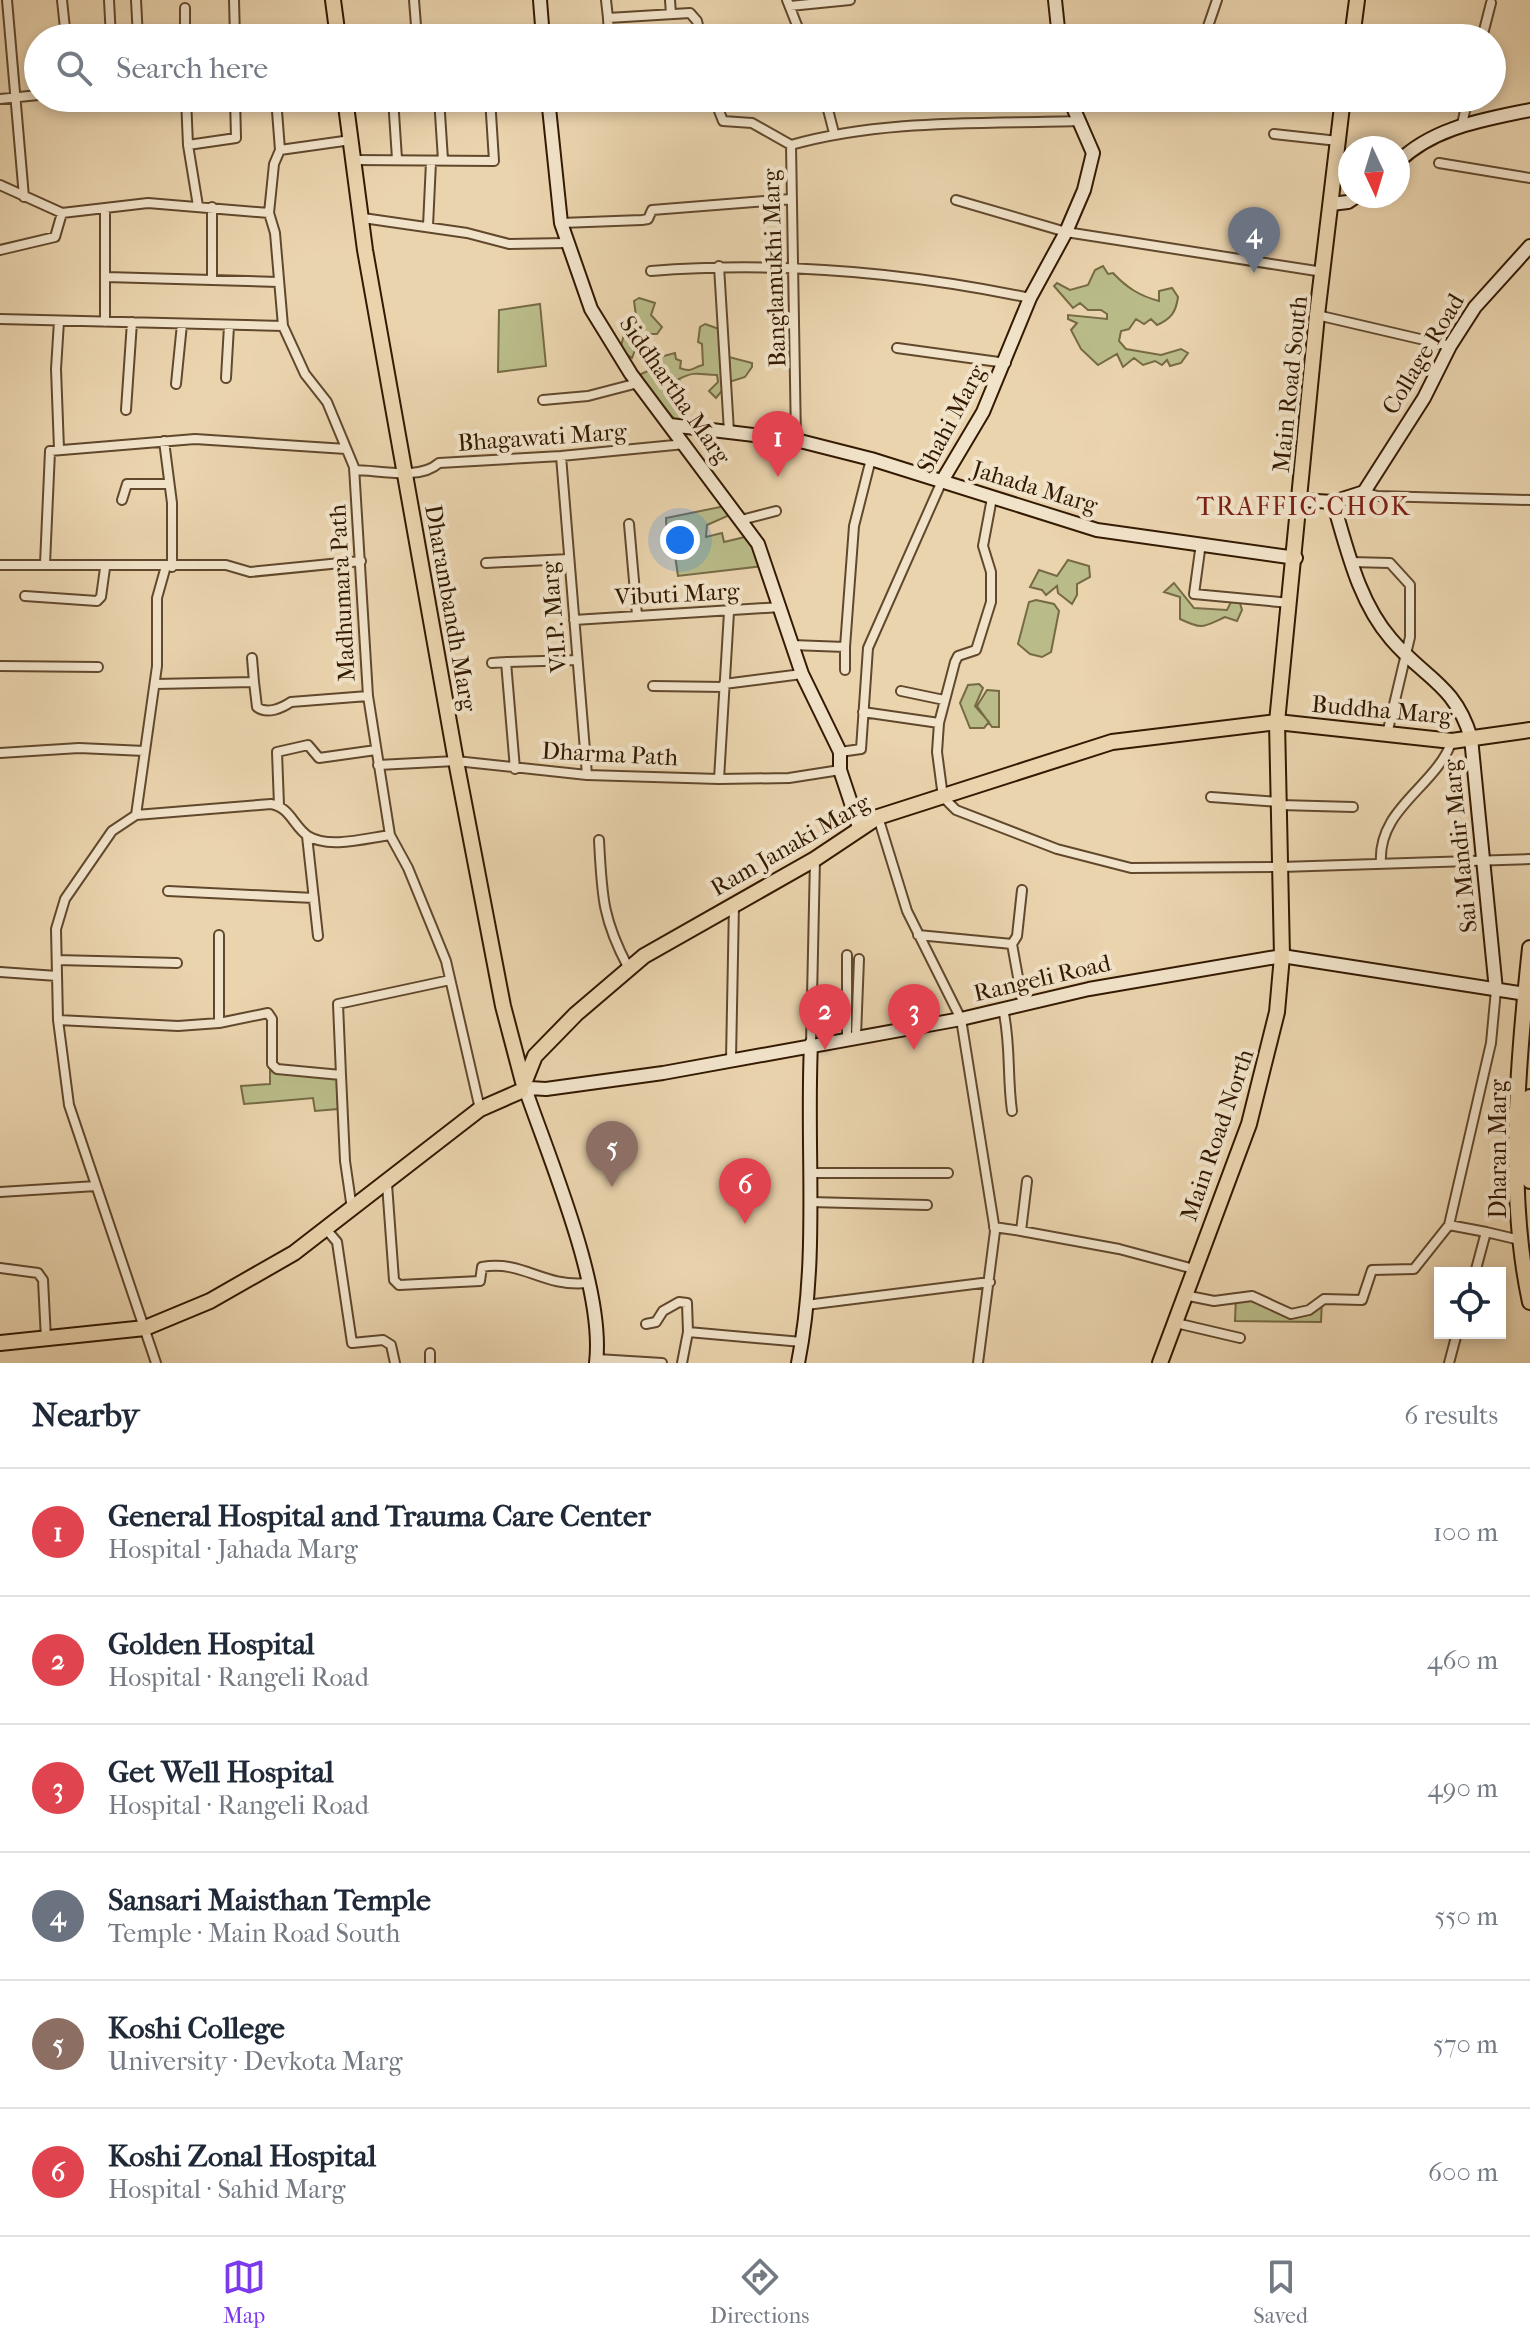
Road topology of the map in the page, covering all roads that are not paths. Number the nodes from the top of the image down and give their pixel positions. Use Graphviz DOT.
graph roads {
  1 [pos="7,0"];
  2 [pos="62,0"];
  3 [pos="109,0"];
  4 [pos="136,0"];
  5 [pos="234,0"];
  6 [pos="333,0"];
  7 [pos="414,0"];
  8 [pos="540,0"];
  9 [pos="606,0"];
  10 [pos="670,0"];
  11 [pos="850,0"];
  12 [pos="1055,0"];
  13 [pos="1217,0"];
  14 [pos="1357,0"];
  15 [pos="788,3"];
  16 [pos="1491,3"];
  17 [pos="185,8"];
  18 [pos="671,14"];
  19 [pos="608,18"];
  20 [pos="65,24"];
  21 [pos="110,24"];
  22 [pos="137,24"];
  23 [pos="185,24"];
  24 [pos="235,24"];
  25 [pos="336,24"];
  26 [pos="416,24"];
  27 [pos="542,24"];
  28 [pos="608,24"];
  29 [pos="697,24"];
  30 [pos="796,24"];
  31 [pos="1058,24"];
  32 [pos="1209,24"];
  33 [pos="1354,24"];
  34 [pos="1486,24"];
  35 [pos="24,97"];
  36 [pos="17,98"];
  37 [pos="0,99"];
  38 [pos="1530,110"];
  39 [pos="187,112"];
  40 [pos="235,112"];
  41 [pos="277,112"];
  42 [pos="347,112"];
  43 [pos="394,112"];
  44 [pos="440,112"];
  45 [pos="491,112"];
  46 [pos="549,112"];
  47 [pos="719,112"];
  48 [pos="829,112"];
  49 [pos="1074,112"];
  50 [pos="1341,112"];
  51 [pos="1465,112"];
  52 [pos="1078,121"];
  53 [pos="1462,124"];
  54 [pos="834,133"];
  55 [pos="1274,134"];
  56 [pos="1339,136"];
  57 [pos="351,140"];
  58 [pos="1338,141"];
  59 [pos="188,145"];
  60 [pos="791,145"];
  61 [pos="280,150"];
  62 [pos="1410,150"];
  63 [pos="397,159"];
  64 [pos="354,160"];
  65 [pos="443,160"];
  66 [pos="431,162"];
  67 [pos="1439,163"];
  68 [pos="1530,178"];
  69 [pos="0,185"];
  70 [pos="24,197"];
  71 [pos="791,199"];
  72 [pos="956,200"];
  73 [pos="1338,203"];
  74 [pos="1331,204"];
  75 [pos="198,206"];
  76 [pos="212,207"];
  77 [pos="105,208"];
  78 [pos="62,213"];
  79 [pos="269,213"];
  80 [pos="363,218"];
  81 [pos="561,223"];
  82 [pos="428,226"];
  83 [pos="1066,232"];
  84 [pos="566,243"];
  85 [pos="0,250"];
  86 [pos="1529,250"];
  87 [pos="719,266"];
  88 [pos="793,267"];
  89 [pos="651,271"];
  90 [pos="1324,272"];
  91 [pos="106,277"];
  92 [pos="212,280"];
  93 [pos="278,282"];
  94 [pos="1030,298"];
  95 [pos="1317,315"];
  96 [pos="0,319"];
  97 [pos="59,321"];
  98 [pos="105,322"];
  99 [pos="132,322"];
  100 [pos="182,324"];
  101 [pos="229,326"];
  102 [pos="283,326"];
  103 [pos="1450,346"];
  104 [pos="897,348"];
  105 [pos="1006,363"];
  106 [pos="226,378"];
  107 [pos="638,383"];
  108 [pos="176,384"];
  109 [pos="543,400"];
  110 [pos="126,410"];
  111 [pos="670,425"];
  112 [pos="729,432"];
  113 [pos="796,440"];
  114 [pos="164,441"];
  115 [pos="685,444"];
  116 [pos="59,449"];
  117 [pos="346,449"];
  118 [pos="561,456"];
  119 [pos="871,459"];
  120 [pos="354,470"];
  121 [pos="405,473"];
  122 [pos="942,481"];
  123 [pos="169,484"];
  124 [pos="1364,492"];
  125 [pos="992,498"];
  126 [pos="122,500"];
  127 [pos="1300,500"];
  128 [pos="1530,500"];
  129 [pos="1333,502"];
  130 [pos="776,511"];
  131 [pos="741,520"];
  132 [pos="629,524"];
  133 [pos="1201,543"];
  134 [pos="1296,558"];
  135 [pos="569,559"];
  136 [pos="361,561"];
  137 [pos="1351,562"];
  138 [pos="486,563"];
  139 [pos="45,564"];
  140 [pos="0,565"];
  141 [pos="169,566"];
  142 [pos="105,568"];
  143 [pos="25,596"];
  144 [pos="1291,603"];
  145 [pos="782,606"];
  146 [pos="729,612"];
  147 [pos="637,615"];
  148 [pos="574,620"];
  149 [pos="792,645"];
  150 [pos="845,647"];
  151 [pos="1407,655"];
  152 [pos="252,658"];
  153 [pos="577,660"];
  154 [pos="506,662"];
  155 [pos="492,663"];
  156 [pos="0,666"];
  157 [pos="98,667"];
  158 [pos="845,670"];
  159 [pos="802,674"];
  160 [pos="254,682"];
  161 [pos="155,684"];
  162 [pos="653,686"];
  163 [pos="724,686"];
  164 [pos="901,691"];
  165 [pos="368,696"];
  166 [pos="944,700"];
  167 [pos="863,712"];
  168 [pos="1277,722"];
  169 [pos="939,723"];
  170 [pos="1530,730"];
  171 [pos="1387,734"];
  172 [pos="1471,738"];
  173 [pos="1452,741"];
  174 [pos="376,750"];
  175 [pos="145,751"];
  176 [pos="840,752"];
  177 [pos="0,753"];
  178 [pos="456,761"];
  179 [pos="378,765"];
  180 [pos="515,769"];
  181 [pos="840,770"];
  182 [pos="587,775"];
  183 [pos="719,779"];
  184 [pos="943,797"];
  185 [pos="1211,797"];
  186 [pos="1280,804"];
  187 [pos="279,805"];
  188 [pos="1353,807"];
  189 [pos="136,815"];
  190 [pos="878,817"];
  191 [pos="859,827"];
  192 [pos="390,835"];
  193 [pos="307,836"];
  194 [pos="599,840"];
  195 [pos="815,859"];
  196 [pos="1530,859"];
  197 [pos="1486,863"];
  198 [pos="1381,864"];
  199 [pos="1281,867"];
  200 [pos="1022,890"];
  201 [pos="168,891"];
  202 [pos="314,898"];
  203 [pos="734,903"];
  204 [pos="219,935"];
  205 [pos="918,935"];
  206 [pos="318,936"];
  207 [pos="1012,944"];
  208 [pos="1530,948"];
  209 [pos="847,955"];
  210 [pos="1282,956"];
  211 [pos="859,959"];
  212 [pos="57,960"];
  213 [pos="177,963"];
  214 [pos="628,967"];
  215 [pos="0,972"];
  216 [pos="57,976"];
  217 [pos="845,976"];
  218 [pos="858,976"];
  219 [pos="450,980"];
  220 [pos="1496,990"];
  221 [pos="1528,994"];
  222 [pos="1023,1005"];
  223 [pos="1003,1009"];
  224 [pos="961,1019"];
  225 [pos="58,1020"];
  226 [pos="219,1023"];
  227 [pos="851,1037"];
  228 [pos="811,1044"];
  229 [pos="731,1059"];
  230 [pos="341,1075"];
  231 [pos="525,1087"];
  232 [pos="1530,1097"];
  233 [pos="480,1109"];
  234 [pos="1012,1111"];
  235 [pos="809,1173"];
  236 [pos="948,1173"];
  237 [pos="1027,1181"];
  238 [pos="1530,1181"];
  239 [pos="387,1184"];
  240 [pos="96,1186"];
  241 [pos="0,1192"];
  242 [pos="810,1202"];
  243 [pos="927,1205"];
  244 [pos="352,1210"];
  245 [pos="1449,1225"];
  246 [pos="994,1227"];
  247 [pos="326,1229"];
  248 [pos="1021,1231"];
  249 [pos="1486,1232"];
  250 [pos="1520,1240"];
  251 [pos="1477,1267"];
  252 [pos="0,1268"];
  253 [pos="1194,1269"];
  254 [pos="1527,1275"];
  255 [pos="990,1282"];
  256 [pos="587,1283"];
  257 [pos="1183,1295"];
  258 [pos="1530,1302"];
  259 [pos="806,1305"];
  260 [pos="1176,1323"];
  261 [pos="646,1324"];
  262 [pos="145,1328"];
  263 [pos="688,1332"];
  264 [pos="1240,1338"];
  265 [pos="46,1339"];
  266 [pos="1455,1339"];
  267 [pos="802,1342"];
  268 [pos="0,1343"];
  269 [pos="597,1361"];
  270 [pos="156,1363"];
  271 [pos="395,1363"];
  272 [pos="662,1363"];
  273 [pos="682,1363"];
  274 [pos="798,1363"];
  275 [pos="978,1363"];
  276 [pos="1160,1363"];
  277 [pos="1449,1363"];
  1 -- 36 [label="street"];
  2 -- 20 [label="street"];
  3 -- 21 [label="street"];
  4 -- 22 [label="street"];
  5 -- 24 [label="street"];
  6 -- 25 [label="main road"];
  7 -- 26 [label="street"];
  8 -- 27 [label="street"];
  9 -- 19 [label="street"];
  10 -- 18 [label="street"];
  11 -- 15 [label="street"];
  12 -- 31 [label="street"];
  13 -- 32 [label="street"];
  14 -- 33 [label="main road"];
  15 -- 30 [label="street"];
  16 -- 34 [label="street"];
  17 -- 23 [label="street"];
  18 -- 19 [label="street"];
  18 -- 29 [label="street"];
  19 -- 28 [label="street"];
  35 -- 36 [label="street"];
  36 -- 37 [label="street"];
  36 -- 70 [label="street"];
  38 -- 53 [label="street"];
  39 -- 59 [label="street"];
  40 -- 59 [label="street"];
  41 -- 61 [label="street, Madhumara Path"];
  42 -- 57 [label="main road, Dharambandh Marg"];
  43 -- 63 [label="street"];
  44 -- 65 [label="street"];
  45 -- 65 [label="street"];
  46 -- 81 [label="street, Siddhartha Marg"];
  47 -- 60 [label="street"];
  48 -- 54 [label="street"];
  49 -- 52 [label="street, Shahi Marg"];
  50 -- 56 [label="main road, Main Road South"];
  51 -- 53 [label="street"];
  52 -- 54 [label="street, Banglamukhi Marg"];
  52 -- 83 [label="street, Shahi Marg"];
  53 -- 62 [label="street"];
  54 -- 60 [label="street, Banglamukhi Marg"];
  55 -- 58 [label="street"];
  57 -- 61 [label="street"];
  57 -- 64 [label="main road, Dharambandh Marg"];
  58 -- 74 [label="main road, Main Road South"];
  59 -- 75 [label="street"];
  60 -- 71 [label="street, Banglamukhi Marg"];
  61 -- 79 [label="street, Madhumara Path"];
  63 -- 64 [label="street"];
  63 -- 66 [label="street"];
  64 -- 80 [label="main road, Dharambandh Marg"];
  65 -- 66 [label="street"];
  66 -- 82 [label="street"];
  67 -- 68 [label="street"];
  69 -- 70 [label="street"];
  70 -- 78 [label="street"];
  71 -- 81 [label="street"];
  71 -- 88 [label="street, Banglamukhi Marg"];
  72 -- 83 [label="street"];
  73 -- 74 [label="street"];
  74 -- 90 [label="main road, Main Road South"];
  75 -- 76 [label="street"];
  75 -- 77 [label="street"];
  76 -- 79 [label="street"];
  76 -- 92 [label="street"];
  77 -- 78 [label="street"];
  77 -- 91 [label="street"];
  78 -- 85 [label="street"];
  79 -- 93 [label="street, Madhumara Path"];
  80 -- 82 [label="street"];
  80 -- 121 [label="main road, Dharambandh Marg"];
  81 -- 84 [label="street, Siddhartha Marg"];
  82 -- 84 [label="street"];
  83 -- 90 [label="street"];
  83 -- 94 [label="street, Shahi Marg"];
  84 -- 107 [label="street, Siddhartha Marg"];
  86 -- 103 [label="street, Collage Road"];
  87 -- 88 [label="street"];
  87 -- 89 [label="street"];
  87 -- 112 [label="street"];
  88 -- 94 [label="street"];
  88 -- 113 [label="street, Banglamukhi Marg"];
  90 -- 95 [label="main road, Main Road South"];
  91 -- 92 [label="street"];
  91 -- 98 [label="street"];
  92 -- 93 [label="street"];
  93 -- 102 [label="street, Madhumara Path"];
  94 -- 105 [label="street, Shahi Marg"];
  95 -- 103 [label="street"];
  95 -- 127 [label="main road, Main Road South"];
  96 -- 97 [label="street"];
  97 -- 98 [label="street"];
  97 -- 116 [label="street"];
  98 -- 99 [label="street"];
  99 -- 100 [label="street"];
  99 -- 110 [label="street"];
  100 -- 101 [label="street"];
  100 -- 108 [label="street"];
  101 -- 102 [label="street"];
  101 -- 106 [label="street"];
  102 -- 117 [label="street, Madhumara Path"];
  103 -- 124 [label="street, Collage Road"];
  104 -- 105 [label="street"];
  105 -- 122 [label="street, Shahi Marg"];
  107 -- 109 [label="street"];
  107 -- 111 [label="street, Siddhartha Marg"];
  111 -- 112 [label="street, Jahada Marg"];
  111 -- 115 [label="street, Siddhartha Marg"];
  112 -- 113 [label="street, Jahada Marg"];
  113 -- 119 [label="street, Jahada Marg"];
  114 -- 116 [label="street"];
  114 -- 117 [label="street"];
  114 -- 123 [label="street"];
  115 -- 118 [label="street, Bhagawati Marg"];
  115 -- 131 [label="street, Siddhartha Marg"];
  116 -- 139 [label="street"];
  117 -- 120 [label="street, Madhumara Path"];
  118 -- 121 [label="street, Bhagawati Marg"];
  118 -- 135 [label="street, V.I.P. Marg"];
  119 -- 122 [label="street, Jahada Marg"];
  119 -- 150 [label="street"];
  120 -- 121 [label="street, Bhagawati Marg"];
  120 -- 136 [label="street, Madhumara Path"];
  121 -- 178 [label="main road, Dharambandh Marg"];
  122 -- 125 [label="street, Jahada Marg"];
  122 -- 167 [label="street, Shahi Marg"];
  123 -- 126 [label="street"];
  123 -- 141 [label="street"];
  124 -- 128 [label="street"];
  124 -- 129 [label="street"];
  125 -- 133 [label="street, Jahada Marg"];
  125 -- 166 [label="street"];
  127 -- 129 [label="street"];
  127 -- 134 [label="main road, Main Road South"];
  129 -- 137 [label="street, Sai Mandir Marg"];
  130 -- 131 [label="street"];
  131 -- 145 [label="street, Siddhartha Marg"];
  132 -- 147 [label="street"];
  133 -- 134 [label="street, Jahada Marg"];
  133 -- 144 [label="street"];
  134 -- 144 [label="main road, Main Road South"];
  135 -- 138 [label="street"];
  135 -- 148 [label="street, V.I.P. Marg"];
  136 -- 141 [label="street"];
  136 -- 165 [label="street, Madhumara Path"];
  137 -- 151 [label="street, Sai Mandir Marg"];
  137 -- 151 [label="street"];
  139 -- 140 [label="street"];
  139 -- 142 [label="street"];
  141 -- 142 [label="street"];
  141 -- 161 [label="street"];
  142 -- 143 [label="street"];
  144 -- 168 [label="main road, Main Road South"];
  145 -- 146 [label="street, Vibuti Marg"];
  145 -- 149 [label="street, Siddhartha Marg"];
  146 -- 147 [label="street, Vibuti Marg"];
  146 -- 163 [label="street"];
  147 -- 148 [label="street, Vibuti Marg"];
  148 -- 153 [label="street, V.I.P. Marg"];
  149 -- 150 [label="street"];
  149 -- 159 [label="street, Siddhartha Marg"];
  150 -- 158 [label="street"];
  151 -- 171 [label="street"];
  151 -- 172 [label="street, Sai Mandir Marg"];
  152 -- 160 [label="street"];
  153 -- 154 [label="street"];
  153 -- 182 [label="street, V.I.P. Marg"];
  154 -- 155 [label="street"];
  154 -- 180 [label="street"];
  156 -- 157 [label="street"];
  159 -- 163 [label="street"];
  159 -- 176 [label="street, Siddhartha Marg"];
  160 -- 161 [label="street"];
  160 -- 165 [label="street"];
  161 -- 175 [label="street"];
  162 -- 163 [label="street"];
  163 -- 183 [label="street"];
  164 -- 166 [label="street"];
  165 -- 174 [label="street, Madhumara Path"];
  166 -- 169 [label="street"];
  167 -- 169 [label="street"];
  167 -- 176 [label="street, Shahi Marg"];
  168 -- 171 [label="main road, Buddha Marg"];
  168 -- 184 [label="main road, Ram Janaki Marg"];
  168 -- 186 [label="main road, Main Road North"];
  169 -- 184 [label="street"];
  170 -- 172 [label="main road, Buddha Marg"];
  171 -- 173 [label="main road, Buddha Marg"];
  172 -- 173 [label="main road, Buddha Marg"];
  172 -- 197 [label="street, Sai Mandir Marg"];
  173 -- 198 [label="street"];
  174 -- 179 [label="street, Madhumara Path"];
  174 -- 187 [label="street"];
  175 -- 177 [label="street"];
  175 -- 189 [label="street"];
  176 -- 181 [label="street, Siddhartha Marg"];
  178 -- 179 [label="street, Dharma Path"];
  178 -- 180 [label="street, Dharma Path"];
  178 -- 231 [label="main road, Dharambandh Marg"];
  179 -- 192 [label="street, Madhumara Path"];
  180 -- 182 [label="street, Dharma Path"];
  181 -- 183 [label="street, Dharma Path"];
  181 -- 191 [label="street, Siddhartha Marg"];
  182 -- 183 [label="street, Dharma Path"];
  184 -- 190 [label="main road, Ram Janaki Marg"];
  184 -- 199 [label="street"];
  185 -- 186 [label="street"];
  186 -- 188 [label="street"];
  186 -- 199 [label="main road, Main Road North"];
  187 -- 189 [label="street"];
  187 -- 193 [label="street"];
  189 -- 212 [label="street"];
  190 -- 191 [label="main road, Ram Janaki Marg"];
  190 -- 205 [label="street"];
  191 -- 195 [label="main road, Ram Janaki Marg"];
  192 -- 193 [label="street"];
  192 -- 219 [label="street, Madhumara Path"];
  193 -- 202 [label="street"];
  194 -- 214 [label="street"];
  195 -- 203 [label="main road, Ram Janaki Marg"];
  195 -- 228 [label="street"];
  196 -- 197 [label="street"];
  197 -- 198 [label="street"];
  197 -- 220 [label="street, Sai Mandir Marg"];
  198 -- 199 [label="street"];
  199 -- 210 [label="main road, Main Road North"];
  200 -- 207 [label="street"];
  201 -- 202 [label="street"];
  202 -- 206 [label="street"];
  203 -- 214 [label="main road, Ram Janaki Marg"];
  203 -- 229 [label="street"];
  204 -- 226 [label="street"];
  205 -- 207 [label="street"];
  205 -- 224 [label="street"];
  207 -- 222 [label="street"];
  208 -- 221 [label="main road, Dharan Marg"];
  209 -- 217 [label="street"];
  210 -- 220 [label="street, Rangeli Road"];
  210 -- 222 [label="street, Rangeli Road"];
  210 -- 253 [label="main road, Main Road North"];
  211 -- 218 [label="street"];
  212 -- 213 [label="street"];
  212 -- 216 [label="street"];
  214 -- 231 [label="main road, Ram Janaki Marg"];
  215 -- 216 [label="street"];
  216 -- 225 [label="street"];
  217 -- 218 [label="street"];
  217 -- 227 [label="street"];
  218 -- 227 [label="street"];
  219 -- 230 [label="street"];
  219 -- 233 [label="street, Madhumara Path"];
  220 -- 221 [label="street, Rangeli Road"];
  220 -- 245 [label="street"];
  221 -- 250 [label="main road, Dharan Marg"];
  222 -- 223 [label="street, Rangeli Road"];
  223 -- 224 [label="street, Rangeli Road"];
  223 -- 234 [label="street"];
  224 -- 227 [label="street, Rangeli Road"];
  224 -- 246 [label="street"];
  225 -- 226 [label="street"];
  225 -- 240 [label="street"];
  226 -- 230 [label="street"];
  227 -- 228 [label="street, Rangeli Road"];
  228 -- 229 [label="street, Rangeli Road"];
  228 -- 235 [label="street"];
  229 -- 231 [label="street, Rangeli Road"];
  230 -- 244 [label="street"];
  231 -- 233 [label="main road"];
  231 -- 256 [label="street"];
  232 -- 238 [label="main road, Dharan Marg"];
  233 -- 239 [label="main road"];
  235 -- 236 [label="street"];
  235 -- 242 [label="street"];
  237 -- 248 [label="street"];
  239 -- 244 [label="main road"];
  239 -- 256 [label="street"];
  240 -- 241 [label="street"];
  240 -- 262 [label="street"];
  242 -- 243 [label="street"];
  242 -- 259 [label="street"];
  244 -- 247 [label="main road"];
  245 -- 249 [label="street"];
  245 -- 257 [label="street"];
  246 -- 248 [label="street"];
  246 -- 255 [label="street"];
  247 -- 262 [label="main road"];
  247 -- 271 [label="street"];
  248 -- 253 [label="street"];
  249 -- 250 [label="street"];
  249 -- 251 [label="street"];
  250 -- 254 [label="main road, Dharan Marg"];
  252 -- 265 [label="street"];
  253 -- 257 [label="main road, Main Road North"];
  254 -- 258 [label="main road, Dharan Marg"];
  255 -- 259 [label="street"];
  255 -- 275 [label="street"];
  256 -- 269 [label="street"];
  257 -- 260 [label="main road, Main Road North"];
  259 -- 267 [label="street"];
  260 -- 264 [label="street"];
  260 -- 276 [label="main road, Main Road North"];
  261 -- 263 [label="street"];
  262 -- 265 [label="main road"];
  262 -- 270 [label="street"];
  263 -- 267 [label="street"];
  263 -- 273 [label="street"];
  265 -- 268 [label="main road"];
  266 -- 277 [label="street"];
  267 -- 274 [label="street"];
  269 -- 272 [label="street"];
}
